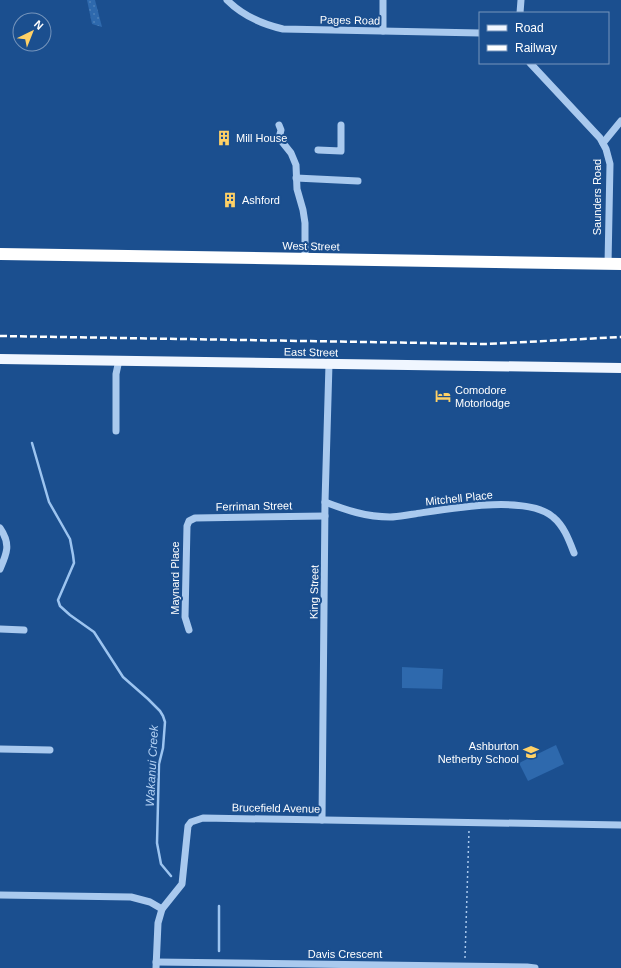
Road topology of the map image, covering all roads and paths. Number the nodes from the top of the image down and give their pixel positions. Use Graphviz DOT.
graph roads {
  1 [pos="227,0"];
  2 [pos="383,0"];
  3 [pos="521,0"];
  4 [pos="520,12"];
  5 [pos="383,31"];
  6 [pos="479,33"];
  7 [pos="531,64"];
  8 [pos="621,121"];
  9 [pos="279,125"];
  10 [pos="341,125"];
  11 [pos="603,144"];
  12 [pos="318,150"];
  13 [pos="296,178"];
  14 [pos="358,181"];
  15 [pos="0,254"];
  16 [pos="306,258"];
  17 [pos="608,264"];
  18 [pos="621,264"];
  19 [pos="0,358"];
  20 [pos="119,360"];
  21 [pos="328,364"];
  22 [pos="621,368"];
  23 [pos="116,431"];
  24 [pos="325,502"];
  25 [pos="326,516"];
  26 [pos="186,526"];
  27 [pos="0,528"];
  28 [pos="574,553"];
  29 [pos="0,569"];
  30 [pos="0,629"];
  31 [pos="24,630"];
  32 [pos="189,630"];
  33 [pos="0,749"];
  34 [pos="50,750"];
  35 [pos="322,820"];
  36 [pos="469,822"];
  37 [pos="621,825"];
  38 [pos="0,895"];
  39 [pos="162,909"];
  40 [pos="156,965"];
  41 [pos="293,966"];
  42 [pos="465,966"];
  43 [pos="535,968"];
  1 -- 5 [label="street, Pages Road"];
  2 -- 5 [label="street"];
  3 -- 4 [label="street"];
  5 -- 6 [label="street, Pages Road"];
  7 -- 11 [label="street, Saunders Road"];
  8 -- 11 [label="street"];
  9 -- 13 [label="street"];
  10 -- 12 [label="street"];
  11 -- 17 [label="street, Saunders Road"];
  13 -- 14 [label="street"];
  13 -- 16 [label="street"];
  15 -- 16 [label="highway, West Street"];
  16 -- 17 [label="highway, West Street"];
  17 -- 18 [label="highway, West Street"];
  19 -- 20 [label="main road, East Street"];
  20 -- 21 [label="main road, East Street"];
  20 -- 23 [label="street"];
  21 -- 22 [label="main road, East Street"];
  21 -- 24 [label="street, King Street"];
  24 -- 25 [label="street, King Street"];
  24 -- 28 [label="street, Mitchell Place"];
  25 -- 26 [label="street, Ferriman Street"];
  25 -- 35 [label="street, King Street"];
  26 -- 32 [label="street, Maynard Place"];
  27 -- 29 [label="street"];
  30 -- 31 [label="street"];
  33 -- 34 [label="street"];
  35 -- 36 [label="street, Brucefield Avenue"];
  35 -- 39 [label="street, Brucefield Avenue"];
  36 -- 37 [label="street, Brucefield Avenue"];
  36 -- 42 [label="path"];
  38 -- 39 [label="street"];
  39 -- 40 [label="street"];
  40 -- 41 [label="street, Davis Crescent"];
  41 -- 42 [label="street, Davis Crescent"];
  42 -- 43 [label="street, Davis Crescent"];
}
